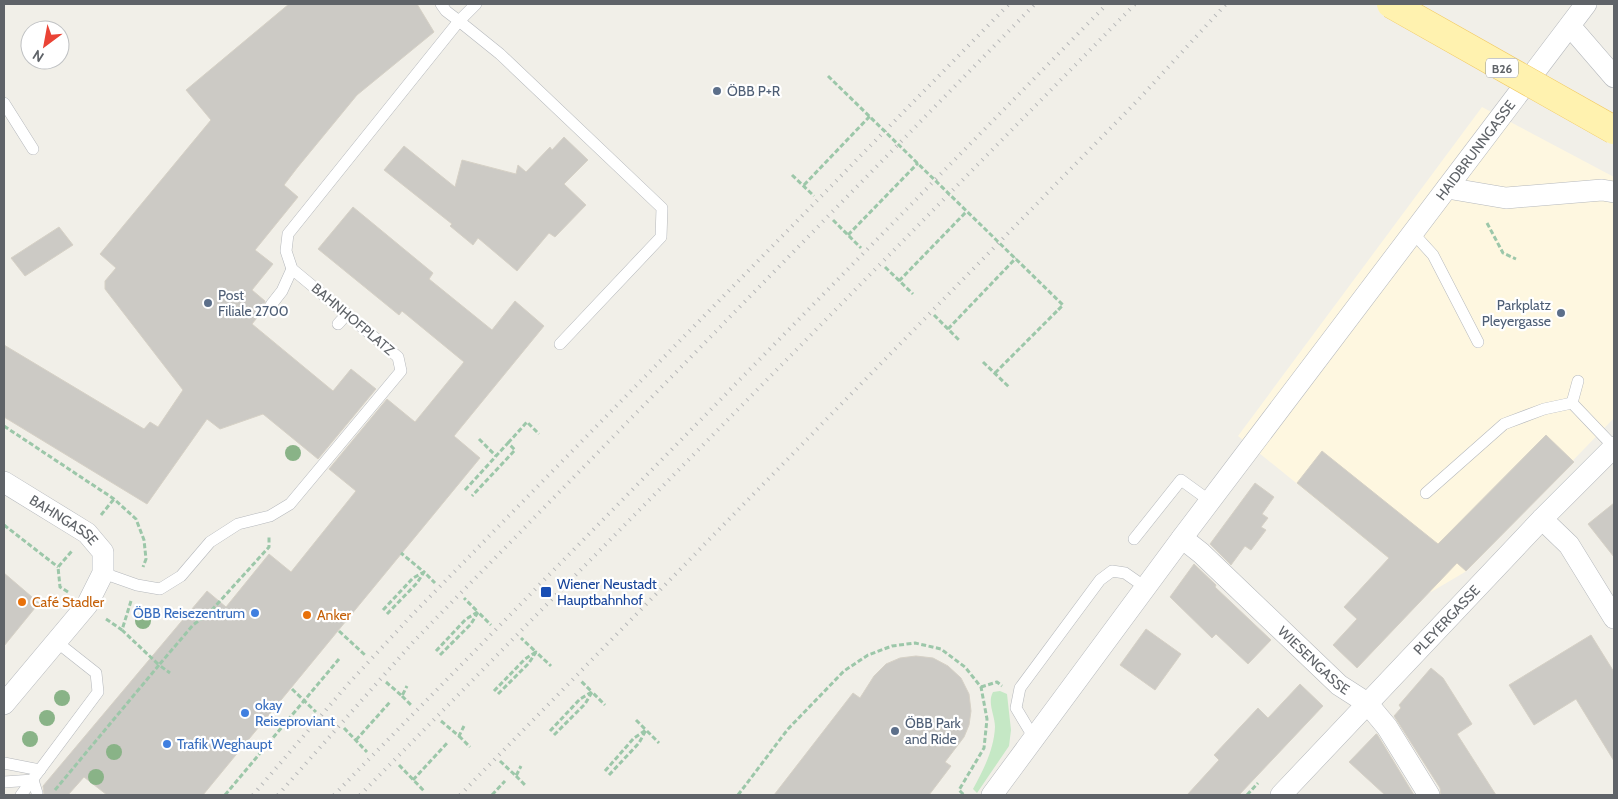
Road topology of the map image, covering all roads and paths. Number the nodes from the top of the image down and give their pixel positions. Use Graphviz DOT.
graph roads {
  1 [pos="476,4"];
  2 [pos="1391,4"];
  3 [pos="1586,4"];
  4 [pos="444,7"];
  5 [pos="459,21"];
  6 [pos="1570,26"];
  7 [pos="828,76"];
  8 [pos="1614,77"];
  9 [pos="4,103"];
  10 [pos="870,116"];
  11 [pos="1614,130"];
  12 [pos="33,148"];
  13 [pos="918,163"];
  14 [pos="792,174"];
  15 [pos="804,185"];
  16 [pos="1447,188"];
  17 [pos="1614,192"];
  18 [pos="814,196"];
  19 [pos="967,211"];
  20 [pos="833,220"];
  21 [pos="1486,223"];
  22 [pos="1413,233"];
  23 [pos="848,235"];
  24 [pos="861,248"];
  25 [pos="1016,258"];
  26 [pos="1516,259"];
  27 [pos="885,267"];
  28 [pos="292,269"];
  29 [pos="899,281"];
  30 [pos="913,294"];
  31 [pos="273,310"];
  32 [pos="347,314"];
  33 [pos="934,315"];
  34 [pos="338,324"];
  35 [pos="948,328"];
  36 [pos="959,340"];
  37 [pos="1478,342"];
  38 [pos="560,344"];
  39 [pos="983,362"];
  40 [pos="996,373"];
  41 [pos="1578,381"];
  42 [pos="1009,387"];
  43 [pos="1572,403"];
  44 [pos="4,426"];
  45 [pos="539,434"];
  46 [pos="479,439"];
  47 [pos="508,443"];
  48 [pos="1614,447"];
  49 [pos="496,456"];
  50 [pos="4,482"];
  51 [pos="465,490"];
  52 [pos="1426,493"];
  53 [pos="472,496"];
  54 [pos="1210,501"];
  55 [pos="270,516"];
  56 [pos="1542,519"];
  57 [pos="4,525"];
  58 [pos="1182,538"];
  59 [pos="1134,539"];
  60 [pos="401,553"];
  61 [pos="58,567"];
  62 [pos="424,572"];
  63 [pos="103,573"];
  64 [pos="435,583"];
  65 [pos="137,585"];
  66 [pos="1145,588"];
  67 [pos="464,598"];
  68 [pos="383,610"];
  69 [pos="478,612"];
  70 [pos="387,614"];
  71 [pos="1614,618"];
  72 [pos="491,625"];
  73 [pos="339,631"];
  74 [pos="522,638"];
  75 [pos="58,642"];
  76 [pos="436,650"];
  77 [pos="536,652"];
  78 [pos="364,655"];
  79 [pos="440,655"];
  80 [pos="339,659"];
  81 [pos="159,665"];
  82 [pos="551,666"];
  83 [pos="170,673"];
  84 [pos="580,680"];
  85 [pos="386,682"];
  86 [pos="407,686"];
  87 [pos="292,688"];
  88 [pos="494,690"];
  89 [pos="592,692"];
  90 [pos="498,694"];
  91 [pos="402,696"];
  92 [pos="304,702"];
  93 [pos="390,702"];
  94 [pos="1367,703"];
  95 [pos="4,704"];
  96 [pos="605,705"];
  97 [pos="412,706"];
  98 [pos="316,712"];
  99 [pos="635,720"];
  100 [pos="441,721"];
  101 [pos="464,726"];
  102 [pos="344,728"];
  103 [pos="646,730"];
  104 [pos="550,731"];
  105 [pos="459,736"];
  106 [pos="554,736"];
  107 [pos="1034,738"];
  108 [pos="356,740"];
  109 [pos="448,742"];
  110 [pos="659,742"];
  111 [pos="470,747"];
  112 [pos="367,752"];
  113 [pos="500,760"];
  114 [pos="4,763"];
  115 [pos="398,765"];
  116 [pos="521,766"];
  117 [pos="40,770"];
  118 [pos="604,771"];
  119 [pos="609,775"];
  120 [pos="516,776"];
  121 [pos="33,780"];
  122 [pos="413,780"];
  123 [pos="505,781"];
  124 [pos="4,782"];
  125 [pos="525,785"];
  126 [pos="425,792"];
  127 [pos="38,793"];
  128 [pos="52,794"];
  129 [pos="20,795"];
  130 [pos="225,795"];
  131 [pos="492,795"];
  132 [pos="738,795"];
  133 [pos="964,795"];
  134 [pos="992,795"];
  135 [pos="1281,795"];
  136 [pos="1429,795"];
  1 -- 5 [label="lane"];
  2 -- 11 [label="main road, B26, bridge"];
  3 -- 6 [label="street, HAIDBRUNNGASSE"];
  4 -- 5 [label="lane"];
  5 -- 28 [label="lane"];
  5 -- 38 [label="lane"];
  6 -- 8 [label="street"];
  6 -- 16 [label="street, HAIDBRUNNGASSE"];
  7 -- 10 [label="path, bridge"];
  9 -- 12 [label="lane"];
  10 -- 13 [label="path, bridge"];
  10 -- 15 [label="path, bridge"];
  13 -- 19 [label="path, bridge"];
  13 -- 23 [label="path, bridge"];
  14 -- 15 [label="path"];
  15 -- 18 [label="path"];
  16 -- 17 [label="street"];
  16 -- 22 [label="street, HAIDBRUNNGASSE"];
  19 -- 25 [label="path, bridge"];
  19 -- 29 [label="path, bridge"];
  20 -- 23 [label="path"];
  21 -- 26 [label="path"];
  22 -- 37 [label="lane"];
  22 -- 54 [label="street, HAIDBRUNNGASSE"];
  23 -- 24 [label="path"];
  25 -- 35 [label="path, bridge"];
  25 -- 40 [label="path, bridge"];
  27 -- 29 [label="path"];
  28 -- 31 [label="lane"];
  28 -- 32 [label="lane, BAHNHOFPLATZ"];
  29 -- 30 [label="path"];
  32 -- 34 [label="lane"];
  32 -- 55 [label="lane, BAHNHOFPLATZ"];
  33 -- 35 [label="path"];
  35 -- 36 [label="path"];
  39 -- 40 [label="path"];
  40 -- 42 [label="path"];
  41 -- 43 [label="lane"];
  43 -- 48 [label="lane"];
  43 -- 52 [label="lane"];
  44 -- 65 [label="path"];
  45 -- 47 [label="path"];
  46 -- 49 [label="path"];
  47 -- 49 [label="path"];
  47 -- 53 [label="path"];
  48 -- 56 [label="street, PLEYERGASSE"];
  49 -- 51 [label="path"];
  50 -- 63 [label="street, BAHNGASSE"];
  54 -- 58 [label="street, HAIDBRUNNGASSE"];
  54 -- 59 [label="lane"];
  55 -- 65 [label="lane, BAHNHOFPLATZ"];
  55 -- 81 [label="path"];
  56 -- 71 [label="street"];
  56 -- 94 [label="street, PLEYERGASSE"];
  57 -- 61 [label="path"];
  58 -- 66 [label="street, HAIDBRUNNGASSE"];
  58 -- 94 [label="street, WIESENGASSE"];
  60 -- 62 [label="path"];
  62 -- 64 [label="path"];
  62 -- 68 [label="path"];
  62 -- 70 [label="path"];
  63 -- 65 [label="lane, BAHNHOFPLATZ"];
  63 -- 75 [label="street"];
  65 -- 81 [label="path"];
  66 -- 107 [label="street, HAIDBRUNNGASSE"];
  66 -- 107 [label="lane"];
  67 -- 69 [label="path"];
  69 -- 72 [label="path"];
  69 -- 76 [label="path"];
  69 -- 79 [label="path"];
  73 -- 78 [label="path"];
  74 -- 77 [label="path"];
  75 -- 95 [label="street"];
  75 -- 117 [label="lane"];
  77 -- 82 [label="path"];
  77 -- 88 [label="path"];
  77 -- 90 [label="path"];
  80 -- 92 [label="path"];
  81 -- 83 [label="path"];
  81 -- 128 [label="path"];
  84 -- 89 [label="path"];
  85 -- 91 [label="path"];
  86 -- 91 [label="path"];
  87 -- 92 [label="path"];
  89 -- 96 [label="path"];
  89 -- 104 [label="path"];
  89 -- 106 [label="path"];
  91 -- 97 [label="path"];
  92 -- 98 [label="path"];
  92 -- 130 [label="path"];
  93 -- 108 [label="path"];
  94 -- 135 [label="street, PLEYERGASSE"];
  94 -- 136 [label="street, WIESENGASSE"];
  99 -- 103 [label="path"];
  100 -- 105 [label="path"];
  101 -- 105 [label="path"];
  102 -- 108 [label="path"];
  103 -- 110 [label="path"];
  103 -- 118 [label="path"];
  103 -- 119 [label="path"];
  105 -- 111 [label="path"];
  107 -- 134 [label="street"];
  108 -- 112 [label="path"];
  109 -- 122 [label="path"];
  113 -- 120 [label="path"];
  114 -- 117 [label="lane"];
  115 -- 122 [label="path"];
  116 -- 120 [label="path"];
  117 -- 121 [label="lane"];
  120 -- 125 [label="path"];
  121 -- 124 [label="lane"];
  121 -- 127 [label="lane"];
  121 -- 129 [label="lane"];
  122 -- 126 [label="path"];
  123 -- 131 [label="path"];
  132 -- 133 [label="path"];
}
